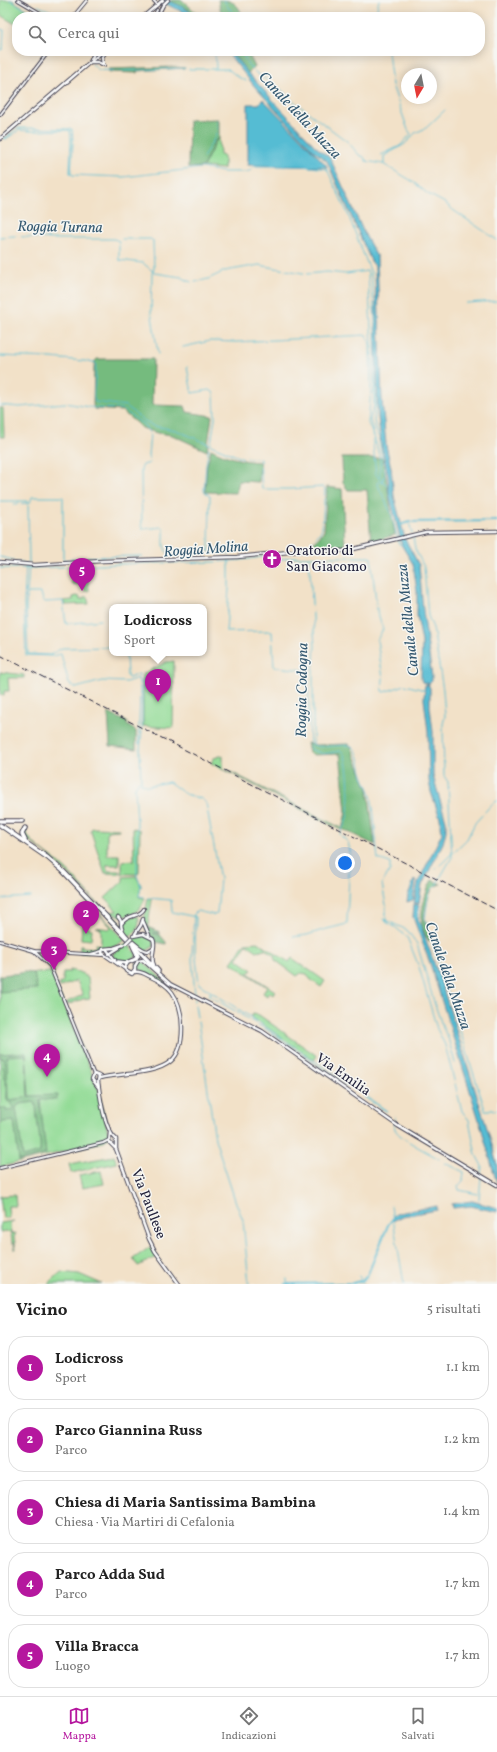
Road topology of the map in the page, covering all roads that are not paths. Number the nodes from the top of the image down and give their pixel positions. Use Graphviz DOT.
graph roads {
  1 [pos="18,0"];
  2 [pos="87,0"];
  3 [pos="153,0"];
  4 [pos="168,0"];
  5 [pos="162,2"];
  6 [pos="157,4"];
  7 [pos="161,9"];
  8 [pos="38,12"];
  9 [pos="77,12"];
  10 [pos="149,12"];
  11 [pos="160,12"];
  12 [pos="45,56"];
  13 [pos="93,56"];
  14 [pos="97,56"];
  15 [pos="102,56"];
  16 [pos="87,64"];
  17 [pos="0,115"];
  18 [pos="0,139"];
  19 [pos="497,531"];
  20 [pos="0,562"];
  21 [pos="0,821"];
  22 [pos="22,821"];
  23 [pos="0,826"];
  24 [pos="25,828"];
  25 [pos="48,858"];
  26 [pos="95,904"];
  27 [pos="144,909"];
  28 [pos="139,915"];
  29 [pos="118,917"];
  30 [pos="143,918"];
  31 [pos="121,923"];
  32 [pos="123,931"];
  33 [pos="151,936"];
  34 [pos="132,937"];
  35 [pos="0,941"];
  36 [pos="124,944"];
  37 [pos="133,946"];
  38 [pos="154,946"];
  39 [pos="34,951"];
  40 [pos="102,951"];
  41 [pos="39,952"];
  42 [pos="108,953"];
  43 [pos="88,954"];
  44 [pos="138,954"];
  45 [pos="39,957"];
  46 [pos="118,962"];
  47 [pos="132,965"];
  48 [pos="125,969"];
  49 [pos="154,969"];
  50 [pos="158,971"];
  51 [pos="135,972"];
  52 [pos="148,975"];
  53 [pos="175,987"];
  54 [pos="97,1078"];
  55 [pos="111,1141"];
  56 [pos="0,1168"];
  57 [pos="497,1185"];
  58 [pos="179,1284"];
  1 -- 8 [label="street"];
  2 -- 9 [label="street"];
  3 -- 6 [label="street"];
  4 -- 5 [label="main road"];
  5 -- 7 [label="main road"];
  5 -- 10 [label="main road"];
  7 -- 11 [label="street"];
  12 -- 17 [label="street"];
  13 -- 16 [label="main road"];
  14 -- 16 [label="main road"];
  15 -- 16 [label="main road"];
  16 -- 18 [label="main road"];
  19 -- 20 [label="main road"];
  21 -- 22 [label="highway"];
  23 -- 25 [label="highway"];
  23 -- 37 [label="highway"];
  24 -- 25 [label="highway"];
  25 -- 26 [label="highway"];
  26 -- 32 [label="highway"];
  26 -- 50 [label="highway"];
  27 -- 28 [label="main road"];
  28 -- 30 [label="main road"];
  28 -- 31 [label="main road"];
  29 -- 31 [label="main road"];
  31 -- 32 [label="main road"];
  32 -- 38 [label="main road"];
  33 -- 34 [label="main road"];
  33 -- 34 [label="main road"];
  33 -- 38 [label="main road"];
  34 -- 36 [label="main road, bridge"];
  35 -- 39 [label="street"];
  36 -- 42 [label="main road"];
  36 -- 42 [label="main road"];
  37 -- 44 [label="highway"];
  37 -- 49 [label="highway"];
  38 -- 50 [label="main road"];
  39 -- 41 [label="street"];
  39 -- 45 [label="street"];
  40 -- 42 [label="main road"];
  40 -- 43 [label="street"];
  41 -- 43 [label="street"];
  41 -- 45 [label="street"];
  42 -- 43 [label="street"];
  42 -- 46 [label="main road"];
  42 -- 48 [label="main road"];
  44 -- 46 [label="highway"];
  44 -- 47 [label="highway"];
  45 -- 54 [label="street"];
  46 -- 47 [label="main road"];
  47 -- 48 [label="main road"];
  47 -- 49 [label="main road"];
  47 -- 51 [label="main road"];
  47 -- 52 [label="main road"];
  48 -- 51 [label="main road"];
  49 -- 53 [label="main road"];
  50 -- 53 [label="main road"];
  51 -- 52 [label="main road"];
  52 -- 54 [label="main road"];
  53 -- 57 [label="main road, Via Emilia"];
  54 -- 55 [label="main road"];
  55 -- 56 [label="street"];
  55 -- 58 [label="main road, Via Paullese"];
}
